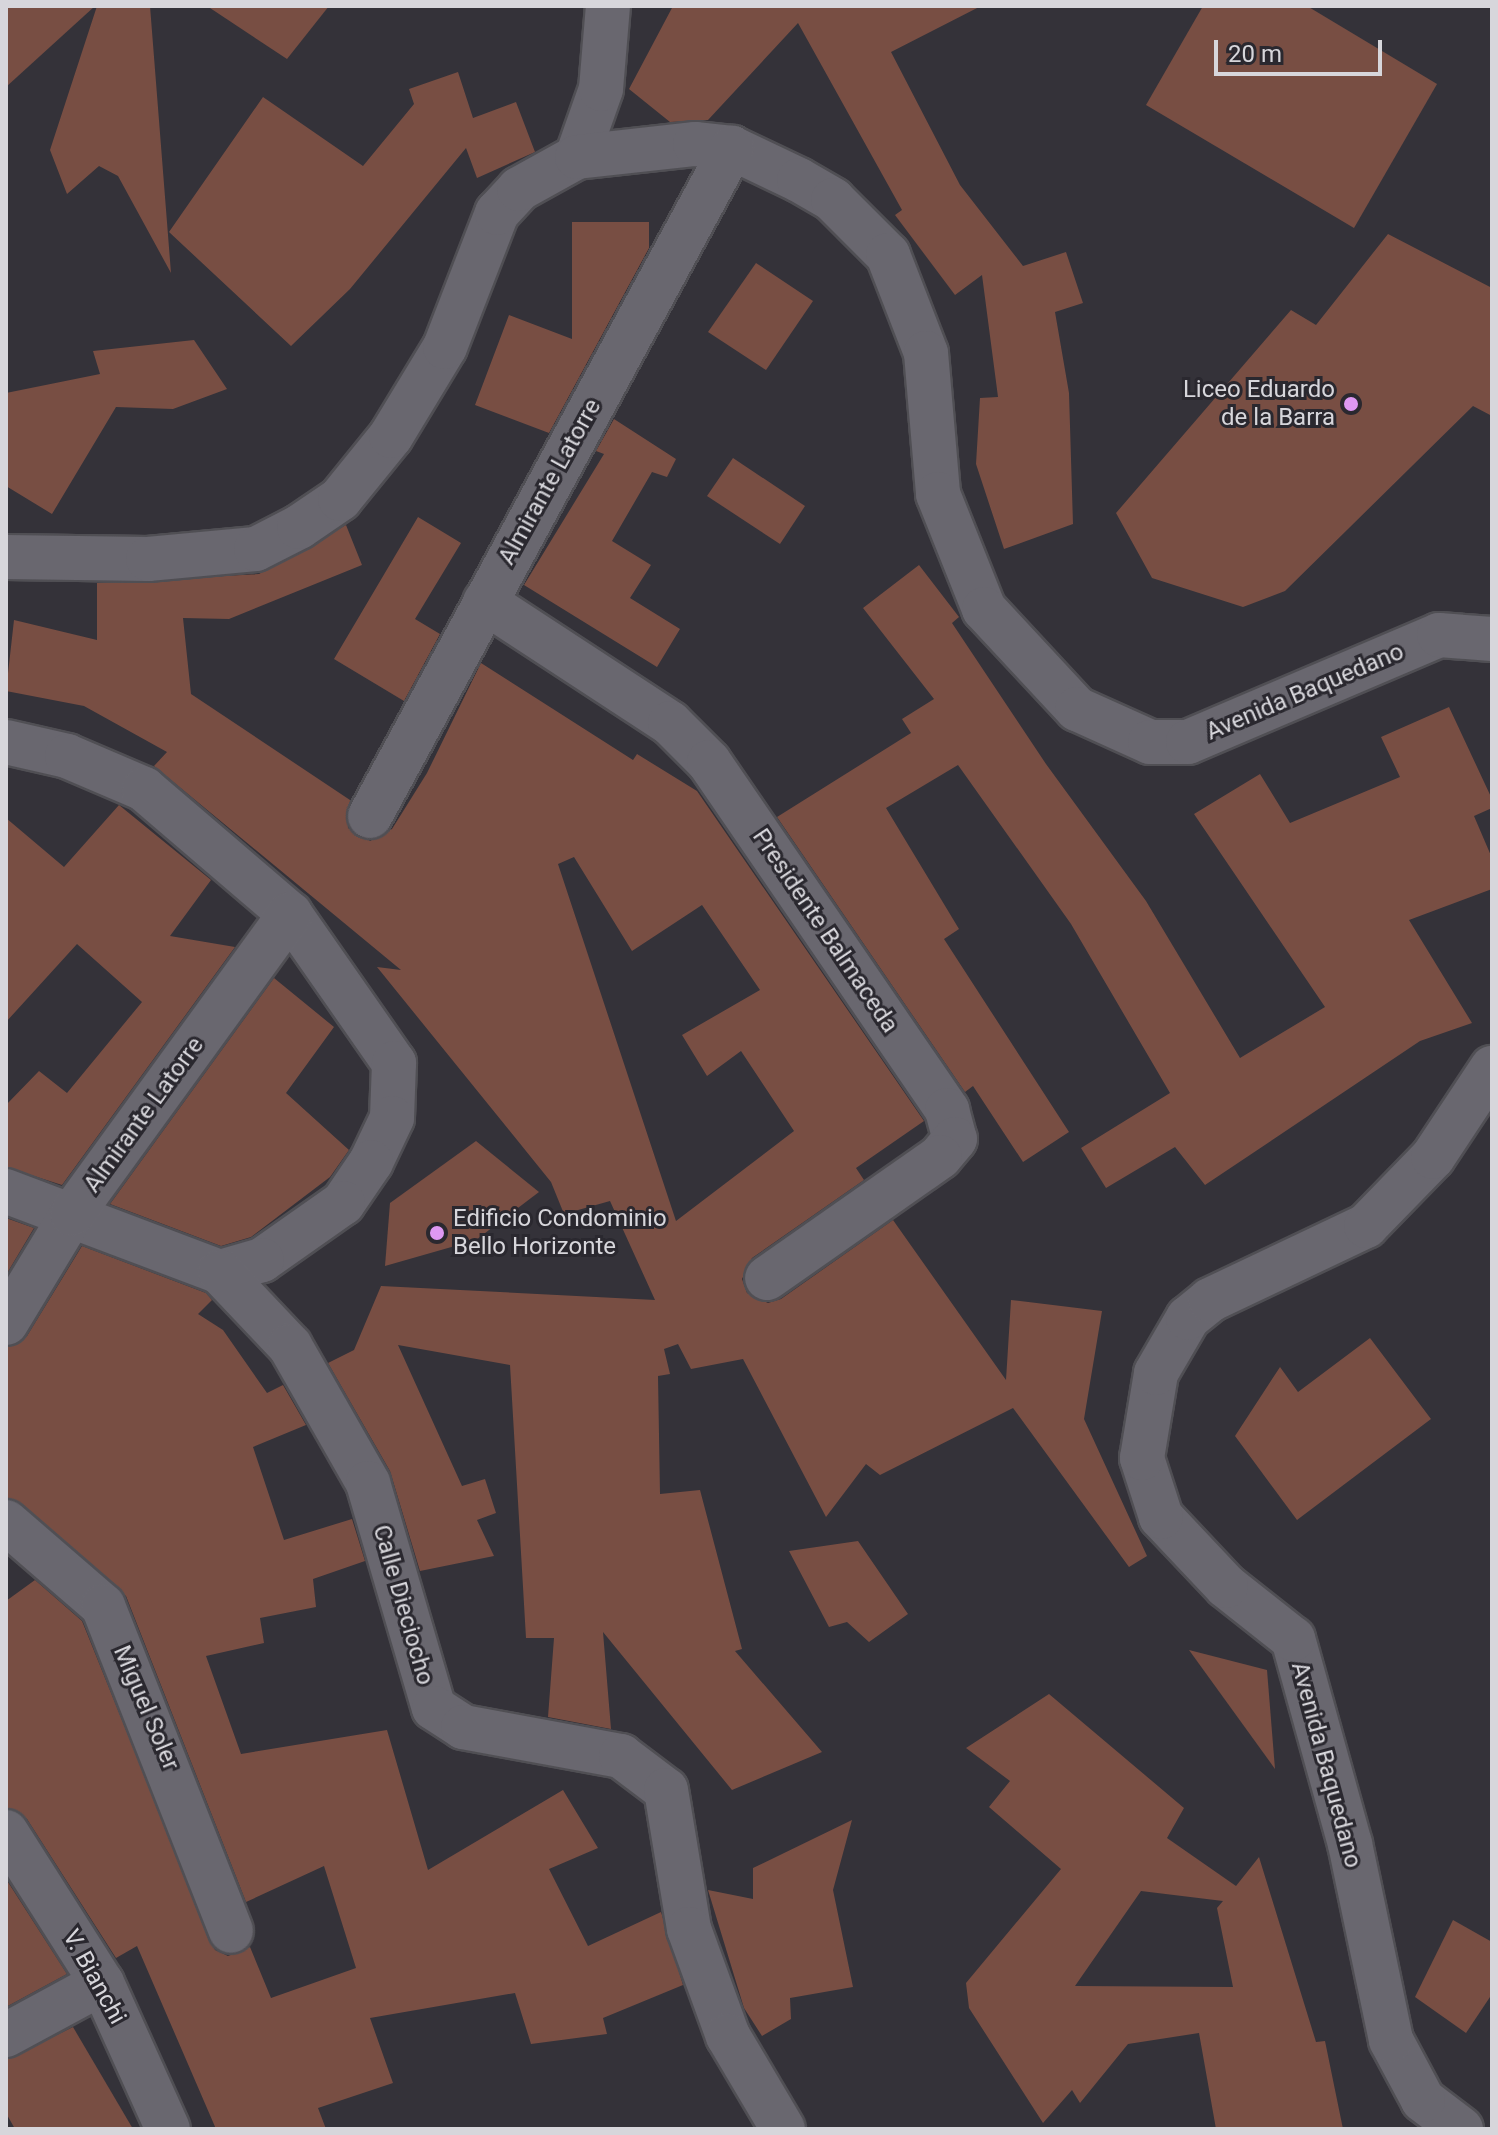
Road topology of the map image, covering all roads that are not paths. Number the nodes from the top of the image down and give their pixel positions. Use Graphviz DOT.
graph roads {
  1 [pos="608,6"];
  2 [pos="732,148"];
  3 [pos="577,157"];
  4 [pos="6,557"];
  5 [pos="485,602"];
  6 [pos="1492,639"];
  7 [pos="6,742"];
  8 [pos="370,816"];
  9 [pos="290,914"];
  10 [pos="1492,1068"];
  11 [pos="6,1191"];
  12 [pos="72,1214"];
  13 [pos="220,1272"];
  14 [pos="767,1278"];
  15 [pos="6,1323"];
  16 [pos="6,1522"];
  17 [pos="6,1832"];
  18 [pos="231,1931"];
  19 [pos="102,1983"];
  20 [pos="6,2035"];
  21 [pos="168,2129"];
  22 [pos="783,2129"];
  23 [pos="1461,2129"];
  1 -- 3 [label="street"];
  2 -- 3 [label="street, Avenida Baquedano"];
  2 -- 5 [label="street, Almirante Latorre"];
  2 -- 6 [label="street, Avenida Baquedano"];
  3 -- 4 [label="street, Avenida Baquedano"];
  5 -- 8 [label="street, Almirante Latorre"];
  5 -- 14 [label="street, Presidente Balmaceda"];
  7 -- 9 [label="street"];
  9 -- 12 [label="street, Almirante Latorre"];
  9 -- 13 [label="street"];
  10 -- 23 [label="street, Avenida Baquedano"];
  11 -- 12 [label="street"];
  12 -- 13 [label="street"];
  12 -- 15 [label="street, Almirante Latorre"];
  13 -- 22 [label="street, Calle Dieciocho"];
  16 -- 18 [label="street, Miguel Soler"];
  17 -- 19 [label="street, V. Bianchi"];
  19 -- 20 [label="street"];
  19 -- 21 [label="street, V. Bianchi"];
}
